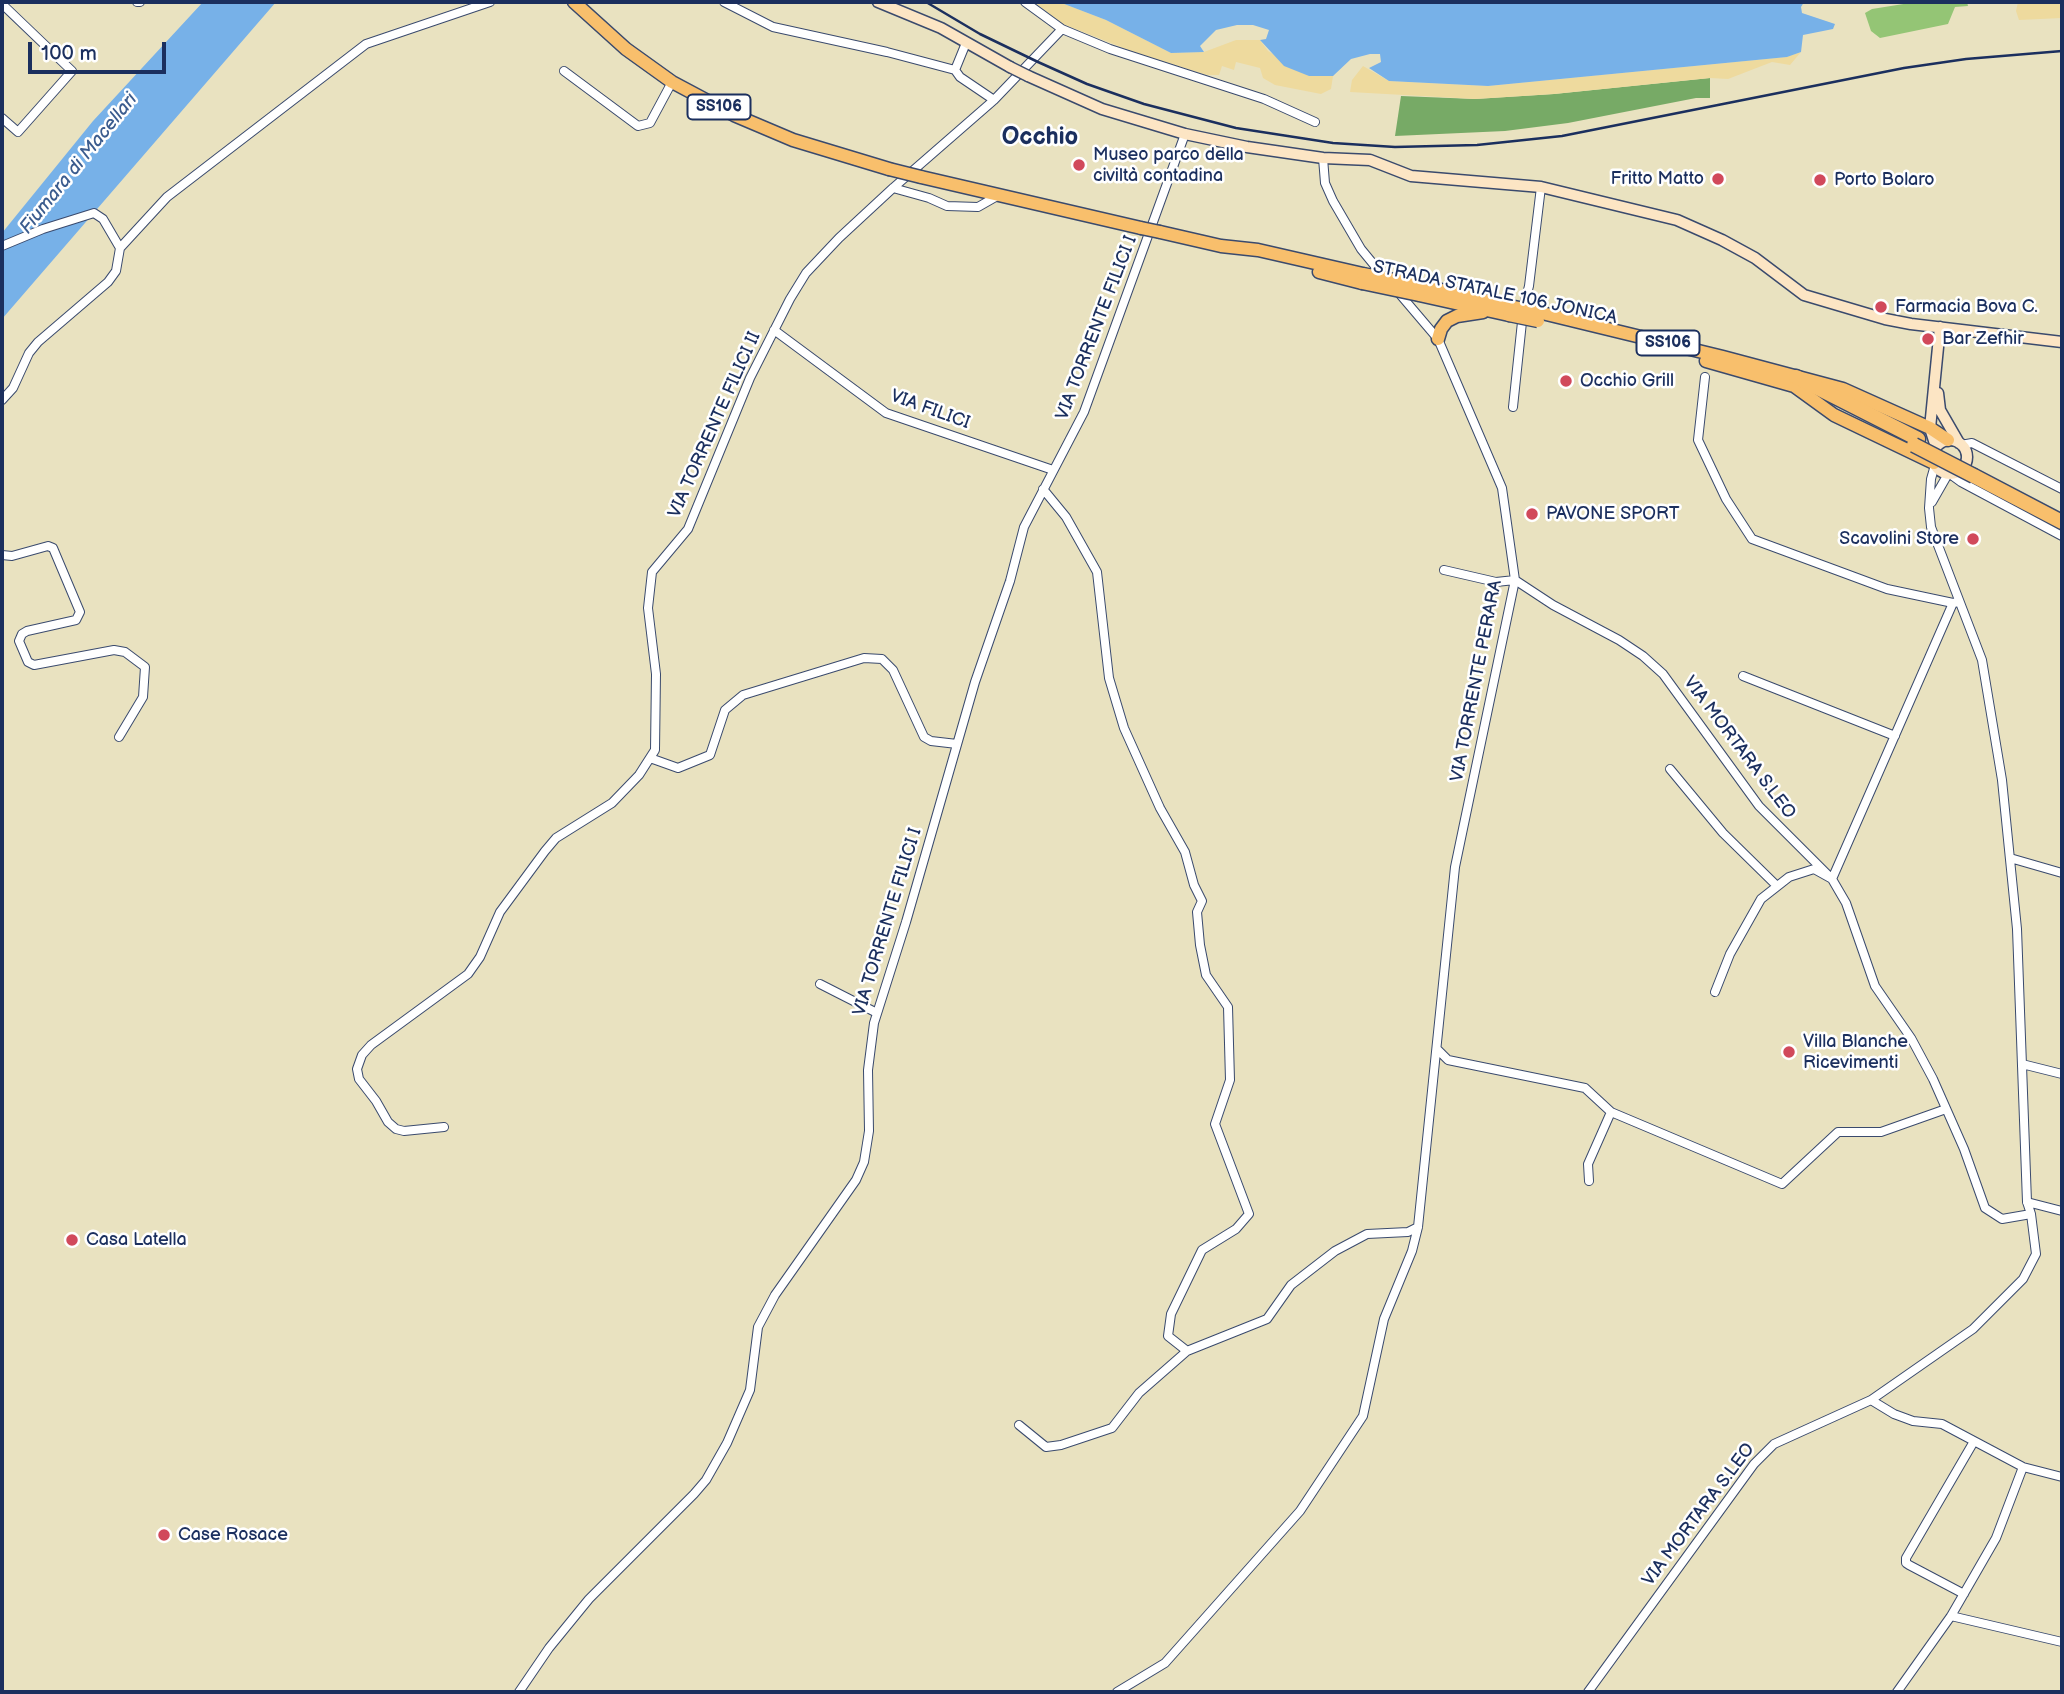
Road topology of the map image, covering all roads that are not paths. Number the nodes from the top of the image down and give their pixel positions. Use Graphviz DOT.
graph roads {
  1 [pos="490,2"];
  2 [pos="574,2"];
  3 [pos="724,2"];
  4 [pos="878,2"];
  5 [pos="1025,2"];
  6 [pos="2,4"];
  7 [pos="1062,29"];
  8 [pos="966,43"];
  9 [pos="564,71"];
  10 [pos="955,71"];
  11 [pos="672,82"];
  12 [pos="994,100"];
  13 [pos="2,118"];
  14 [pos="1315,121"];
  15 [pos="1185,134"];
  16 [pos="1323,158"];
  17 [pos="1541,187"];
  18 [pos="893,188"];
  19 [pos="982,197"];
  20 [pos="2,248"];
  21 [pos="120,248"];
  22 [pos="1420,290"];
  23 [pos="1514,309"];
  24 [pos="1494,312"];
  25 [pos="1522,322"];
  26 [pos="1940,327"];
  27 [pos="774,330"];
  28 [pos="1439,334"];
  29 [pos="2062,342"];
  30 [pos="1706,377"];
  31 [pos="1936,380"];
  32 [pos="1795,382"];
  33 [pos="2,400"];
  34 [pos="1513,407"];
  35 [pos="1930,428"];
  36 [pos="1956,442"];
  37 [pos="1936,447"];
  38 [pos="1934,464"];
  39 [pos="1054,470"];
  40 [pos="1976,473"];
  41 [pos="1949,474"];
  42 [pos="1043,489"];
  43 [pos="2062,489"];
  44 [pos="1929,508"];
  45 [pos="2062,511"];
  46 [pos="2062,522"];
  47 [pos="2062,536"];
  48 [pos="2,555"];
  49 [pos="1444,570"];
  50 [pos="1515,580"];
  51 [pos="1956,602"];
  52 [pos="1743,676"];
  53 [pos="1895,736"];
  54 [pos="119,737"];
  55 [pos="957,744"];
  56 [pos="650,758"];
  57 [pos="1670,769"];
  58 [pos="2010,858"];
  59 [pos="2062,873"];
  60 [pos="1832,879"];
  61 [pos="1777,886"];
  62 [pos="820,984"];
  63 [pos="1715,992"];
  64 [pos="877,1013"];
  65 [pos="1437,1049"];
  66 [pos="2022,1064"];
  67 [pos="2062,1074"];
  68 [pos="1946,1109"];
  69 [pos="1611,1112"];
  70 [pos="444,1127"];
  71 [pos="1589,1181"];
  72 [pos="2028,1202"];
  73 [pos="2062,1211"];
  74 [pos="2031,1214"];
  75 [pos="1418,1227"];
  76 [pos="1187,1352"];
  77 [pos="1871,1400"];
  78 [pos="1019,1425"];
  79 [pos="1973,1443"];
  80 [pos="2023,1468"];
  81 [pos="2062,1477"];
  82 [pos="1964,1594"];
  83 [pos="1951,1616"];
  84 [pos="2062,1642"];
  85 [pos="519,1692"];
  86 [pos="1117,1692"];
  87 [pos="1588,1692"];
  88 [pos="1897,1692"];
  1 -- 21 [label="street"];
  2 -- 11 [label="main road, STRADA STATALE 106 JONICA / SS106"];
  3 -- 10 [label="street"];
  4 -- 8 [label="street"];
  5 -- 7 [label="street"];
  6 -- 13 [label="street"];
  7 -- 12 [label="street, VIA TORRENTE FILICI II"];
  7 -- 14 [label="street"];
  8 -- 10 [label="street"];
  8 -- 15 [label="street, bridge"];
  9 -- 11 [label="street"];
  10 -- 12 [label="street"];
  11 -- 19 [label="main road, STRADA STATALE 106 JONICA / SS106, bridge"];
  12 -- 18 [label="street, VIA TORRENTE FILICI II"];
  15 -- 16 [label="street"];
  15 -- 39 [label="street, VIA TORRENTE FILICI I"];
  16 -- 17 [label="street"];
  16 -- 28 [label="street, VIA TORRENTE PERARA"];
  17 -- 23 [label="street"];
  17 -- 26 [label="street"];
  18 -- 19 [label="street"];
  18 -- 27 [label="street, VIA TORRENTE FILICI II"];
  19 -- 22 [label="main road, STRADA STATALE 106 JONICA / SS106, bridge"];
  20 -- 21 [label="street"];
  21 -- 33 [label="street"];
  22 -- 23 [label="main road, STRADA STATALE 106 JONICA / SS106"];
  22 -- 24 [label="main road, STRADA STATALE 106 JONICA / SS106"];
  23 -- 24 [label="main road, STRADA STATALE 106 JONICA / SS106"];
  23 -- 32 [label="main road, STRADA STATALE 106 JONICA / SS106, bridge"];
  24 -- 28 [label="main road"];
  25 -- 34 [label="street"];
  26 -- 29 [label="street"];
  26 -- 31 [label="street"];
  27 -- 39 [label="street, VIA FILICI"];
  27 -- 56 [label="street, VIA TORRENTE FILICI II"];
  28 -- 50 [label="street, VIA TORRENTE PERARA"];
  30 -- 51 [label="street"];
  31 -- 35 [label="street"];
  31 -- 36 [label="street"];
  32 -- 35 [label="main road"];
  32 -- 38 [label="main road"];
  32 -- 40 [label="highway, STRADA STATALE 106 JONICA / SS106"];
  35 -- 36 [label="main road"];
  35 -- 37 [label="street"];
  36 -- 37 [label="street"];
  36 -- 41 [label="street"];
  36 -- 43 [label="street"];
  37 -- 38 [label="street"];
  38 -- 41 [label="street"];
  38 -- 44 [label="street, VIA MORTARA S.LEO"];
  39 -- 42 [label="street, VIA TORRENTE FILICI I"];
  40 -- 45 [label="highway, STRADA STATALE 106 JONICA / SS106"];
  40 -- 46 [label="highway, STRADA STATALE 106 JONICA / SS106"];
  41 -- 44 [label="street"];
  41 -- 47 [label="street"];
  42 -- 55 [label="street, VIA TORRENTE FILICI I"];
  42 -- 76 [label="street"];
  44 -- 51 [label="street, VIA MORTARA S.LEO"];
  48 -- 54 [label="street"];
  49 -- 50 [label="street"];
  50 -- 60 [label="street, VIA MORTARA S.LEO"];
  50 -- 65 [label="street, VIA TORRENTE PERARA"];
  51 -- 53 [label="street"];
  51 -- 58 [label="street, VIA MORTARA S.LEO"];
  52 -- 53 [label="street"];
  53 -- 60 [label="street"];
  55 -- 56 [label="street"];
  55 -- 64 [label="street, VIA TORRENTE FILICI I"];
  56 -- 70 [label="street, VIA TORRENTE FILICI II"];
  57 -- 61 [label="street"];
  58 -- 59 [label="street"];
  58 -- 66 [label="street, VIA MORTARA S.LEO"];
  60 -- 61 [label="street"];
  60 -- 68 [label="street, VIA MORTARA S.LEO"];
  61 -- 63 [label="street"];
  62 -- 64 [label="street"];
  64 -- 85 [label="street, VIA TORRENTE FILICI I"];
  65 -- 69 [label="street"];
  65 -- 75 [label="street, VIA TORRENTE PERARA"];
  66 -- 67 [label="street"];
  66 -- 72 [label="street, VIA MORTARA S.LEO"];
  68 -- 69 [label="street"];
  68 -- 74 [label="street, VIA MORTARA S.LEO"];
  69 -- 71 [label="street"];
  72 -- 73 [label="street"];
  72 -- 74 [label="street, VIA MORTARA S.LEO"];
  74 -- 77 [label="street, VIA MORTARA S.LEO"];
  75 -- 76 [label="street"];
  75 -- 86 [label="street, VIA TORRENTE PERARA"];
  76 -- 78 [label="street"];
  77 -- 79 [label="street"];
  77 -- 87 [label="street, VIA MORTARA S.LEO"];
  79 -- 80 [label="street"];
  79 -- 82 [label="street"];
  80 -- 81 [label="street"];
  80 -- 82 [label="street"];
  82 -- 83 [label="street"];
  83 -- 84 [label="street"];
  83 -- 88 [label="street"];
}
